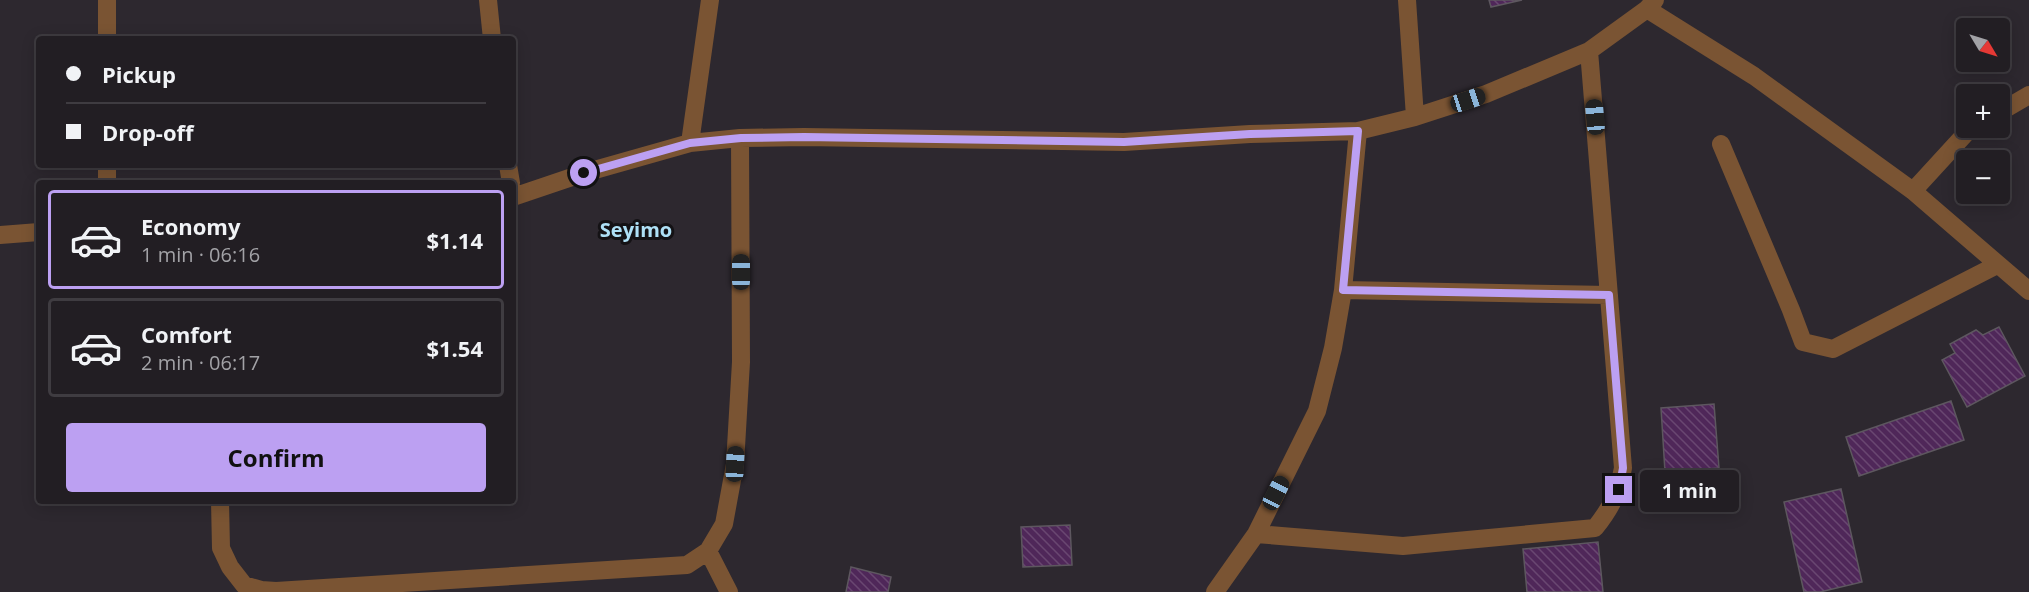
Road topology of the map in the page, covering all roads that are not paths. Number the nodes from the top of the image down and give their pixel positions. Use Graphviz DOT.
graph roads {
  1 [pos="107,0"];
  2 [pos="488,0"];
  3 [pos="710,0"];
  4 [pos="1407,0"];
  5 [pos="1651,4"];
  6 [pos="107,36"];
  7 [pos="492,36"];
  8 [pos="1589,51"];
  9 [pos="2029,95"];
  10 [pos="2010,106"];
  11 [pos="1415,117"];
  12 [pos="1358,131"];
  13 [pos="741,138"];
  14 [pos="1962,138"];
  15 [pos="690,143"];
  16 [pos="1720,144"];
  17 [pos="1913,191"];
  18 [pos="516,196"];
  19 [pos="36,232"];
  20 [pos="0,235"];
  21 [pos="1997,265"];
  22 [pos="1343,290"];
  23 [pos="2029,291"];
  24 [pos="1609,295"];
  25 [pos="220,504"];
  26 [pos="1256,534"];
  27 [pos="708,551"];
  28 [pos="461,586"];
  29 [pos="729,592"];
  30 [pos="1215,592"];
  1 -- 6 [label="street"];
  2 -- 7 [label="street"];
  3 -- 15 [label="street"];
  4 -- 11 [label="street"];
  5 -- 8 [label="street"];
  5 -- 17 [label="street"];
  8 -- 11 [label="street"];
  8 -- 24 [label="street"];
  9 -- 10 [label="street"];
  11 -- 12 [label="street"];
  12 -- 13 [label="street"];
  12 -- 22 [label="street"];
  13 -- 15 [label="street"];
  13 -- 27 [label="street"];
  14 -- 17 [label="street"];
  15 -- 18 [label="street"];
  16 -- 21 [label="street"];
  17 -- 21 [label="street"];
  19 -- 20 [label="street"];
  21 -- 23 [label="street"];
  22 -- 24 [label="street"];
  22 -- 26 [label="street"];
  24 -- 26 [label="street"];
  25 -- 28 [label="street"];
  26 -- 30 [label="street"];
  27 -- 28 [label="street"];
  27 -- 29 [label="street"];
}
